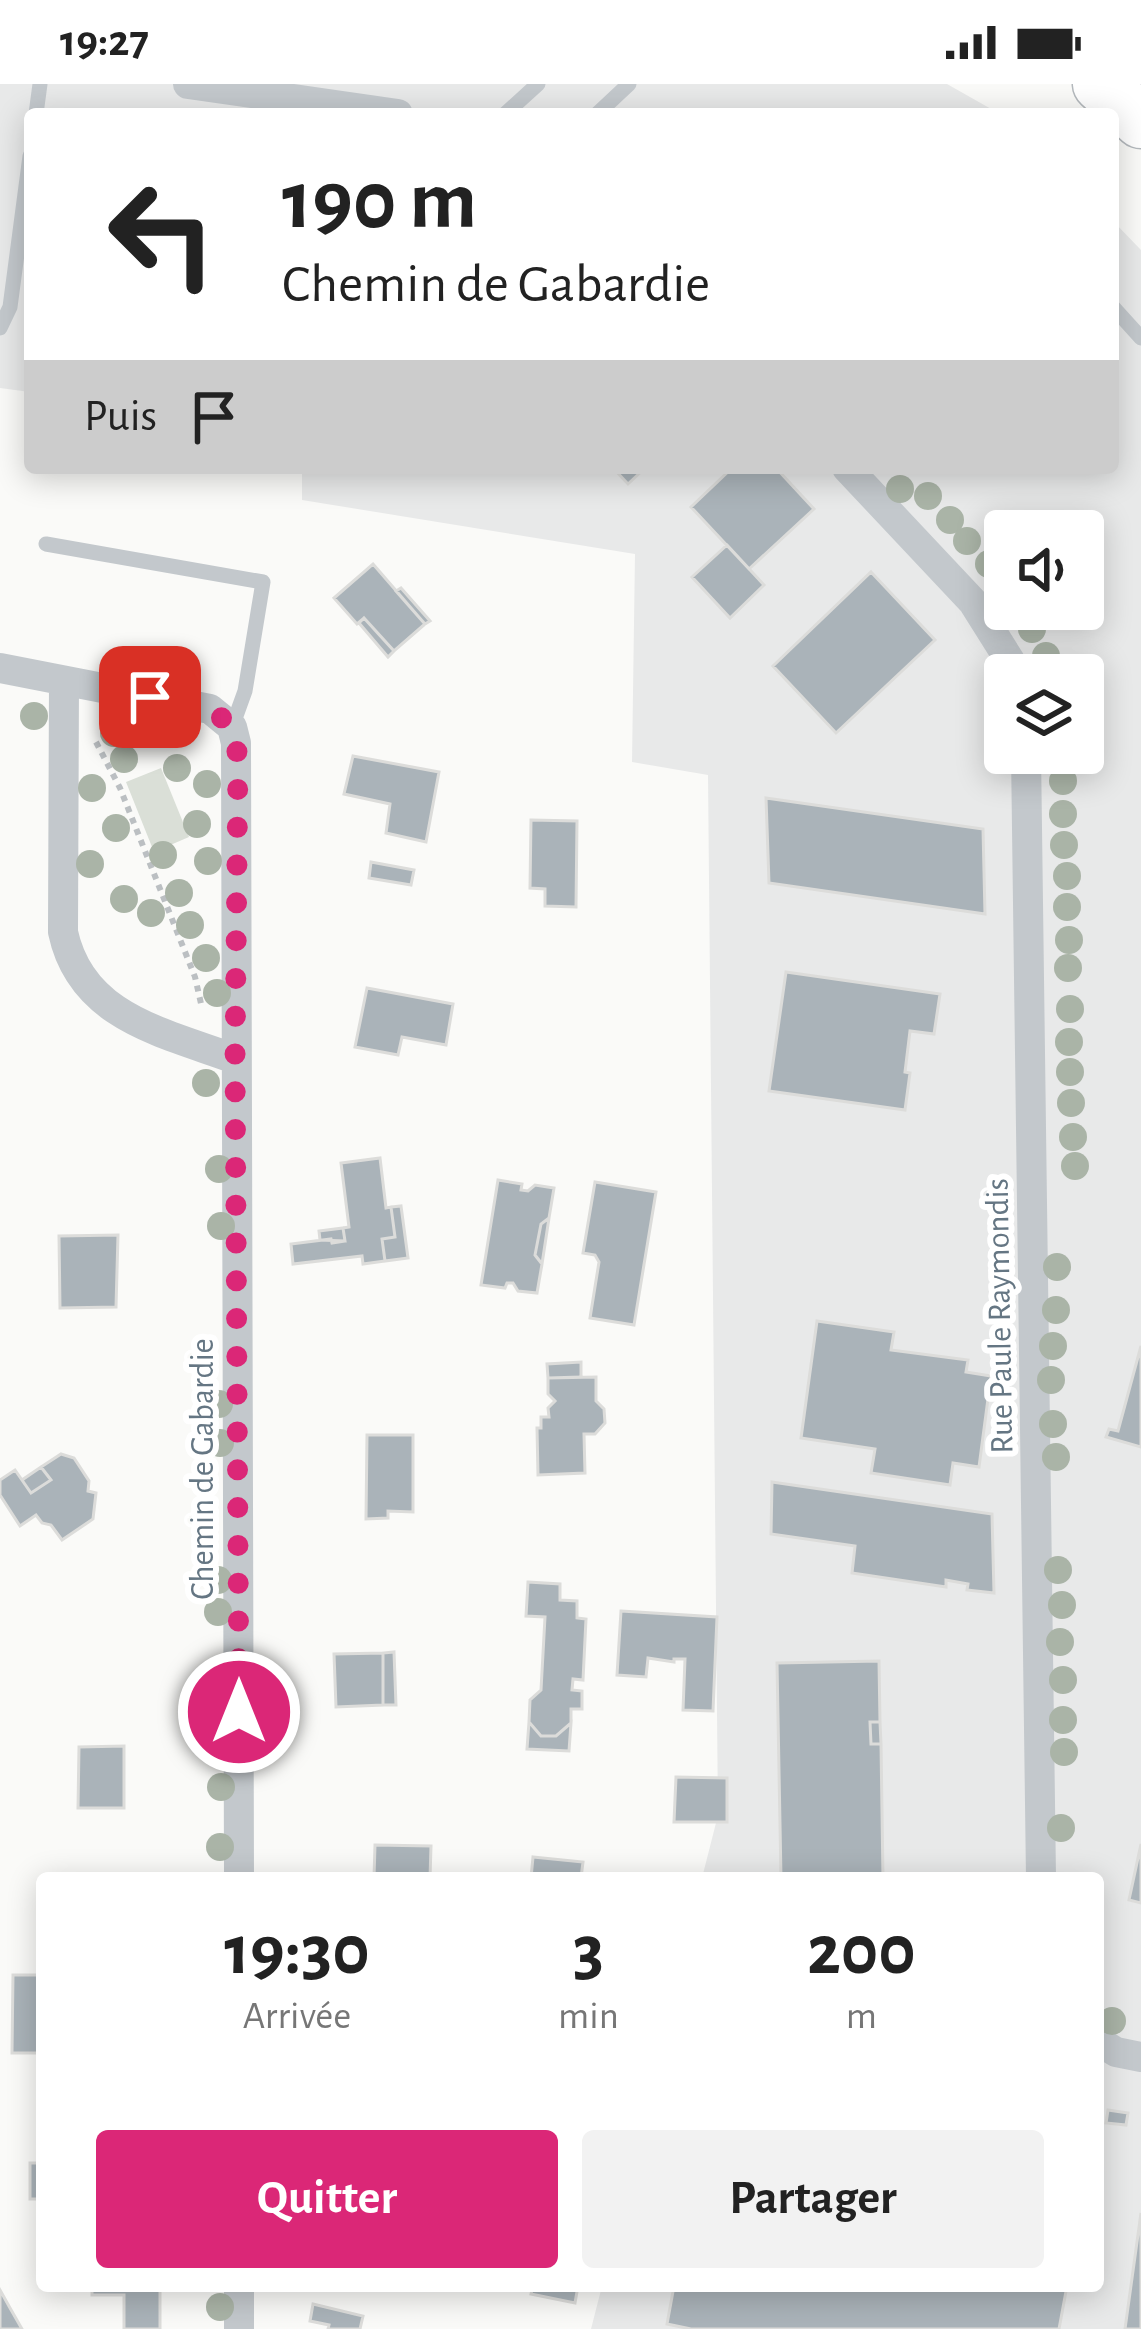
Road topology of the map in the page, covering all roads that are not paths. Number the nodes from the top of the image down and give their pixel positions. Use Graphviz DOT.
graph roads {
  1 [pos="192,84"];
  2 [pos="538,84"];
  3 [pos="629,84"];
  4 [pos="1100,84"];
  5 [pos="1114,84"];
  6 [pos="357,108"];
  7 [pos="512,108"];
  8 [pos="603,108"];
  9 [pos="1141,117"];
  10 [pos="24,201"];
  11 [pos="1119,314"];
  12 [pos="0,328"];
  13 [pos="1141,338"];
  14 [pos="853,474"];
  15 [pos="46,544"];
  16 [pos="1006,654"];
  17 [pos="0,668"];
  18 [pos="64,681"];
  19 [pos="232,727"];
  20 [pos="1026,774"];
  21 [pos="235,1059"];
  22 [pos="239,1872"];
  23 [pos="1041,1872"];
  24 [pos="1104,2045"];
  25 [pos="1141,2057"];
  26 [pos="239,2292"];
  27 [pos="239,2329"];
  1 -- 6 [label="street"];
  2 -- 7 [label="lane"];
  3 -- 8 [label="lane"];
  4 -- 9 [label="highway"];
  5 -- 9 [label="highway"];
  10 -- 12 [label="lane"];
  11 -- 13 [label="lane"];
  14 -- 16 [label="street"];
  15 -- 19 [label="lane"];
  17 -- 18 [label="street"];
  18 -- 19 [label="street"];
  18 -- 21 [label="street"];
  19 -- 21 [label="street, Chemin de Gabardie"];
  20 -- 23 [label="street, Rue Paule Raymondis"];
  21 -- 22 [label="street, Chemin de Gabardie"];
  24 -- 25 [label="street"];
  26 -- 27 [label="street"];
}
